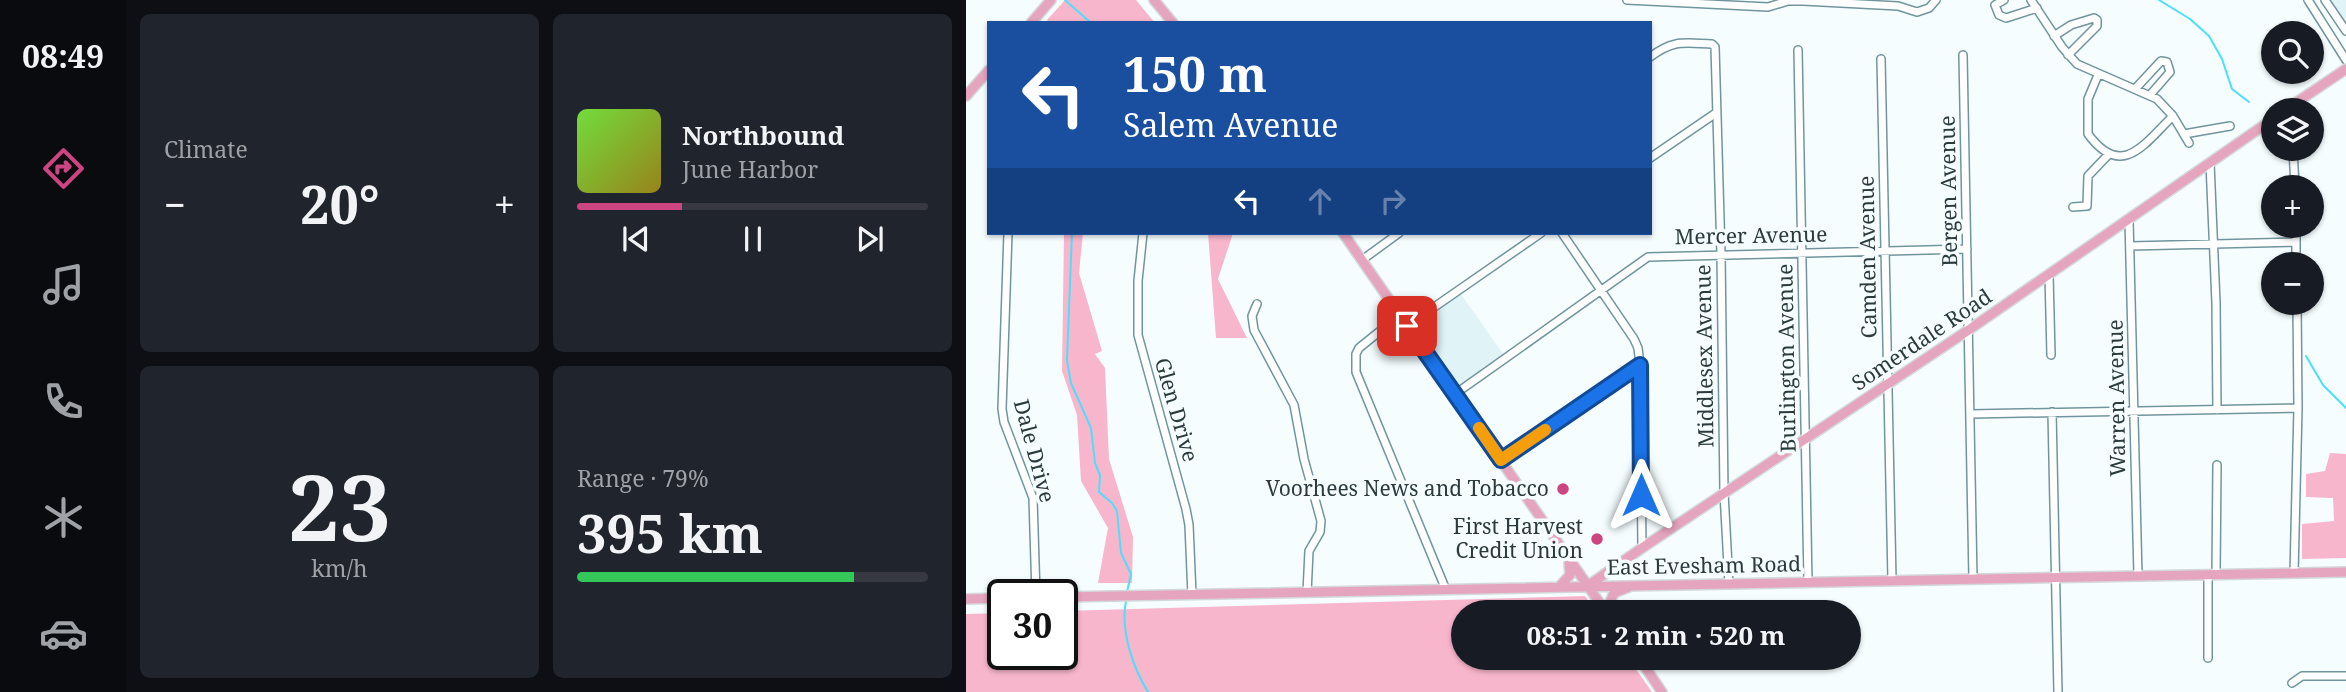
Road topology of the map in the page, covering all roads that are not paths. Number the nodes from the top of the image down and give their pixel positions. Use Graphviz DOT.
graph roads {
  1 [pos="1051,0"];
  2 [pos="1154,0"];
  3 [pos="1627,0"];
  4 [pos="1788,0"];
  5 [pos="1936,0"];
  6 [pos="2004,0"];
  7 [pos="2031,0"];
  8 [pos="2308,0"];
  9 [pos="2325,0"];
  10 [pos="1718,2"];
  11 [pos="2037,8"];
  12 [pos="1033,21"];
  13 [pos="1171,21"];
  14 [pos="2346,31"];
  15 [pos="2054,36"];
  16 [pos="1798,50"];
  17 [pos="1963,55"];
  18 [pos="2068,55"];
  19 [pos="1652,56"];
  20 [pos="1881,59"];
  21 [pos="2346,60"];
  22 [pos="2346,69"];
  23 [pos="987,72"];
  24 [pos="2098,75"];
  25 [pos="2136,88"];
  26 [pos="2150,95"];
  27 [pos="966,96"];
  28 [pos="2305,98"];
  29 [pos="1716,113"];
  30 [pos="2173,116"];
  31 [pos="2231,127"];
  32 [pos="2261,127"];
  33 [pos="2184,134"];
  34 [pos="2189,143"];
  35 [pos="2108,155"];
  36 [pos="1652,157"];
  37 [pos="2210,163"];
  38 [pos="2073,206"];
  39 [pos="2129,220"];
  40 [pos="1008,235"];
  41 [pos="1143,235"];
  42 [pos="1344,235"];
  43 [pos="1396,235"];
  44 [pos="1538,235"];
  45 [pos="1563,235"];
  46 [pos="2296,238"];
  47 [pos="2296,242"];
  48 [pos="2214,244"];
  49 [pos="2130,246"];
  50 [pos="1967,249"];
  51 [pos="1885,250"];
  52 [pos="1803,252"];
  53 [pos="2296,252"];
  54 [pos="1721,254"];
  55 [pos="1362,260"];
  56 [pos="2049,275"];
  57 [pos="1601,290"];
  58 [pos="1257,304"];
  59 [pos="1400,315"];
  60 [pos="2297,315"];
  61 [pos="1407,326"];
  62 [pos="1969,329"];
  63 [pos="2052,355"];
  64 [pos="1640,365"];
  65 [pos="1889,384"];
  66 [pos="1455,394"];
  67 [pos="2298,408"];
  68 [pos="2217,410"];
  69 [pos="2135,411"];
  70 [pos="2052,412"];
  71 [pos="1971,414"];
  72 [pos="1806,438"];
  73 [pos="1501,460"];
  74 [pos="2217,465"];
  75 [pos="1724,493"];
  76 [pos="1642,548"];
  77 [pos="1568,557"];
  78 [pos="2346,572"];
  79 [pos="2294,573"];
  80 [pos="2212,574"];
  81 [pos="2138,576"];
  82 [pos="2055,578"];
  83 [pos="1035,579"];
  84 [pos="1973,579"];
  85 [pos="1892,580"];
  86 [pos="1808,582"];
  87 [pos="1729,584"];
  88 [pos="1634,585"];
  89 [pos="1588,586"];
  90 [pos="1559,587"];
  91 [pos="1446,590"];
  92 [pos="1307,593"];
  93 [pos="1192,595"];
  94 [pos="1078,597"];
  95 [pos="987,598"];
  96 [pos="966,599"];
  97 [pos="1599,600"];
  98 [pos="1612,600"];
  99 [pos="2208,657"];
  100 [pos="1647,670"];
  101 [pos="2346,676"];
  102 [pos="2292,683"];
  103 [pos="1662,692"];
  104 [pos="2058,692"];
  1 -- 12 [label="main road"];
  2 -- 13 [label="main road"];
  3 -- 10 [label="street"];
  4 -- 5 [label="street"];
  4 -- 10 [label="street"];
  6 -- 11 [label="street"];
  7 -- 11 [label="street"];
  8 -- 21 [label="street"];
  9 -- 14 [label="street"];
  11 -- 15 [label="street"];
  15 -- 18 [label="street"];
  15 -- 18 [label="street"];
  16 -- 52 [label="street, Burlington Avenue"];
  17 -- 50 [label="street, Bergen Avenue"];
  18 -- 24 [label="street"];
  19 -- 29 [label="street, Middlesex Avenue"];
  20 -- 51 [label="street, Camden Avenue"];
  22 -- 28 [label="main road"];
  23 -- 27 [label="main road"];
  24 -- 25 [label="street"];
  24 -- 35 [label="street"];
  25 -- 26 [label="street"];
  25 -- 26 [label="street"];
  26 -- 30 [label="street"];
  29 -- 36 [label="street"];
  29 -- 54 [label="street, Middlesex Avenue"];
  30 -- 33 [label="street"];
  30 -- 35 [label="street"];
  31 -- 33 [label="street"];
  32 -- 37 [label="main road, Somerdale Road"];
  33 -- 34 [label="street"];
  35 -- 38 [label="street"];
  37 -- 39 [label="main road, Somerdale Road"];
  37 -- 48 [label="street"];
  39 -- 49 [label="street, Warren Avenue"];
  39 -- 56 [label="main road, Somerdale Road"];
  40 -- 83 [label="street, Dale Drive"];
  41 -- 93 [label="street, Glen Drive"];
  42 -- 55 [label="main road"];
  43 -- 55 [label="street"];
  44 -- 61 [label="street"];
  45 -- 57 [label="street"];
  46 -- 47 [label="street"];
  47 -- 48 [label="street"];
  47 -- 53 [label="street"];
  48 -- 49 [label="street"];
  48 -- 68 [label="street"];
  49 -- 69 [label="street, Warren Avenue"];
  50 -- 51 [label="street, Mercer Avenue"];
  50 -- 62 [label="street, Bergen Avenue"];
  51 -- 52 [label="street, Mercer Avenue"];
  51 -- 65 [label="street, Camden Avenue"];
  52 -- 54 [label="street, Mercer Avenue"];
  52 -- 72 [label="street, Burlington Avenue"];
  54 -- 57 [label="street, Mercer Avenue"];
  54 -- 75 [label="street, Middlesex Avenue"];
  55 -- 59 [label="main road"];
  56 -- 62 [label="main road, Somerdale Road"];
  56 -- 63 [label="street"];
  57 -- 64 [label="street"];
  57 -- 66 [label="street, Mercer Avenue"];
  58 -- 92 [label="street"];
  59 -- 61 [label="main road"];
  59 -- 91 [label="street"];
  60 -- 67 [label="street"];
  61 -- 66 [label="main road"];
  62 -- 65 [label="main road, Somerdale Road"];
  62 -- 71 [label="street, Bergen Avenue"];
  64 -- 73 [label="street"];
  64 -- 76 [label="street"];
  65 -- 72 [label="main road, Somerdale Road"];
  65 -- 85 [label="street, Camden Avenue"];
  66 -- 73 [label="main road"];
  67 -- 68 [label="street"];
  67 -- 79 [label="street"];
  68 -- 69 [label="street"];
  69 -- 70 [label="street"];
  69 -- 81 [label="street, Warren Avenue"];
  70 -- 71 [label="street"];
  70 -- 82 [label="street"];
  71 -- 84 [label="street, Bergen Avenue"];
  72 -- 75 [label="main road, Somerdale Road"];
  72 -- 86 [label="street, Burlington Avenue"];
  73 -- 77 [label="main road"];
  74 -- 80 [label="street"];
  75 -- 76 [label="main road, Somerdale Road"];
  75 -- 87 [label="street, Middlesex Avenue"];
  76 -- 89 [label="main road, Somerdale Road"];
  77 -- 89 [label="main road"];
  77 -- 90 [label="main road"];
  78 -- 79 [label="main road, East Evesham Road"];
  79 -- 80 [label="main road, East Evesham Road"];
  80 -- 81 [label="main road, East Evesham Road"];
  80 -- 99 [label="street"];
  81 -- 82 [label="main road, East Evesham Road"];
  82 -- 84 [label="main road, East Evesham Road"];
  82 -- 104 [label="street"];
  84 -- 85 [label="main road, East Evesham Road"];
  85 -- 86 [label="main road, East Evesham Road"];
  86 -- 87 [label="main road, East Evesham Road"];
  87 -- 88 [label="main road, East Evesham Road"];
  88 -- 89 [label="main road, East Evesham Road"];
  88 -- 98 [label="main road"];
  89 -- 90 [label="main road, East Evesham Road"];
  89 -- 97 [label="main road"];
  90 -- 91 [label="main road, East Evesham Road"];
  91 -- 92 [label="main road, East Evesham Road"];
  92 -- 93 [label="main road, East Evesham Road"];
  93 -- 94 [label="main road, East Evesham Road"];
  95 -- 96 [label="main road"];
  100 -- 103 [label="main road"];
  101 -- 102 [label="street"];
}
